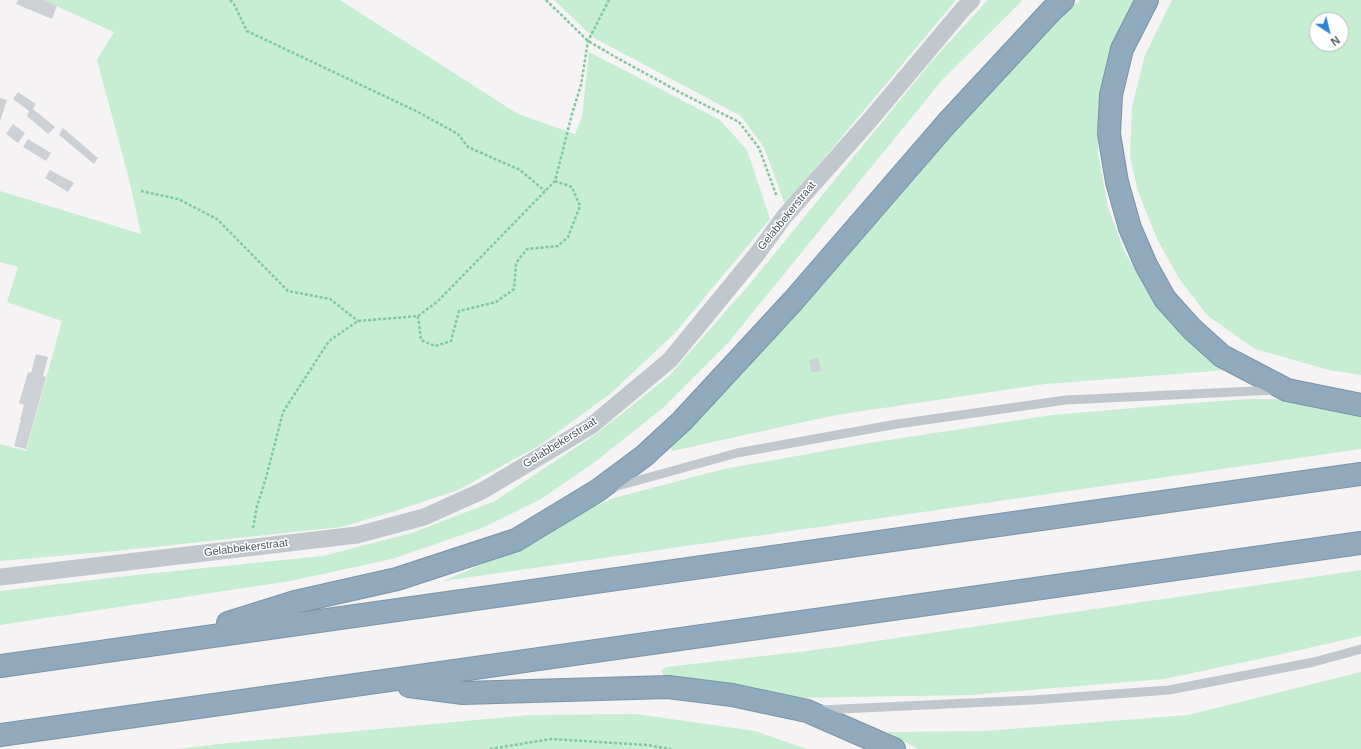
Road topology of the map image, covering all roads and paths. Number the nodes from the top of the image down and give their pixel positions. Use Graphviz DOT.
graph roads {
  1 [pos="230,0"];
  2 [pos="546,0"];
  3 [pos="609,0"];
  4 [pos="972,0"];
  5 [pos="1063,0"];
  6 [pos="1147,0"];
  7 [pos="588,42"];
  8 [pos="555,181"];
  9 [pos="141,191"];
  10 [pos="545,191"];
  11 [pos="784,217"];
  12 [pos="418,316"];
  13 [pos="358,321"];
  14 [pos="1287,390"];
  15 [pos="1361,405"];
  16 [pos="1361,474"];
  17 [pos="597,492"];
  18 [pos="1361,543"];
  19 [pos="250,548"];
  20 [pos="0,577"];
  21 [pos="163,643"];
  22 [pos="1361,649"];
  23 [pos="0,666"];
  24 [pos="382,682"];
  25 [pos="807,711"];
  26 [pos="0,735"];
  27 [pos="490,749"];
  28 [pos="671,749"];
  29 [pos="894,749"];
  1 -- 10 [label="path"];
  2 -- 7 [label="path"];
  3 -- 7 [label="path"];
  4 -- 11 [label="street, Gelabbekerstraat"];
  5 -- 17 [label="highway"];
  6 -- 14 [label="highway"];
  7 -- 8 [label="path"];
  7 -- 11 [label="path"];
  8 -- 10 [label="path"];
  8 -- 12 [label="path"];
  9 -- 13 [label="path"];
  10 -- 12 [label="path"];
  11 -- 19 [label="street, Gelabbekerstraat"];
  12 -- 13 [label="path"];
  13 -- 19 [label="path"];
  14 -- 15 [label="highway"];
  14 -- 17 [label="lane"];
  16 -- 21 [label="highway"];
  17 -- 21 [label="highway"];
  18 -- 24 [label="highway"];
  19 -- 20 [label="street, Gelabbekerstraat"];
  21 -- 23 [label="highway"];
  22 -- 25 [label="lane"];
  24 -- 25 [label="highway"];
  24 -- 26 [label="highway"];
  25 -- 29 [label="highway"];
  27 -- 28 [label="path"];
}
